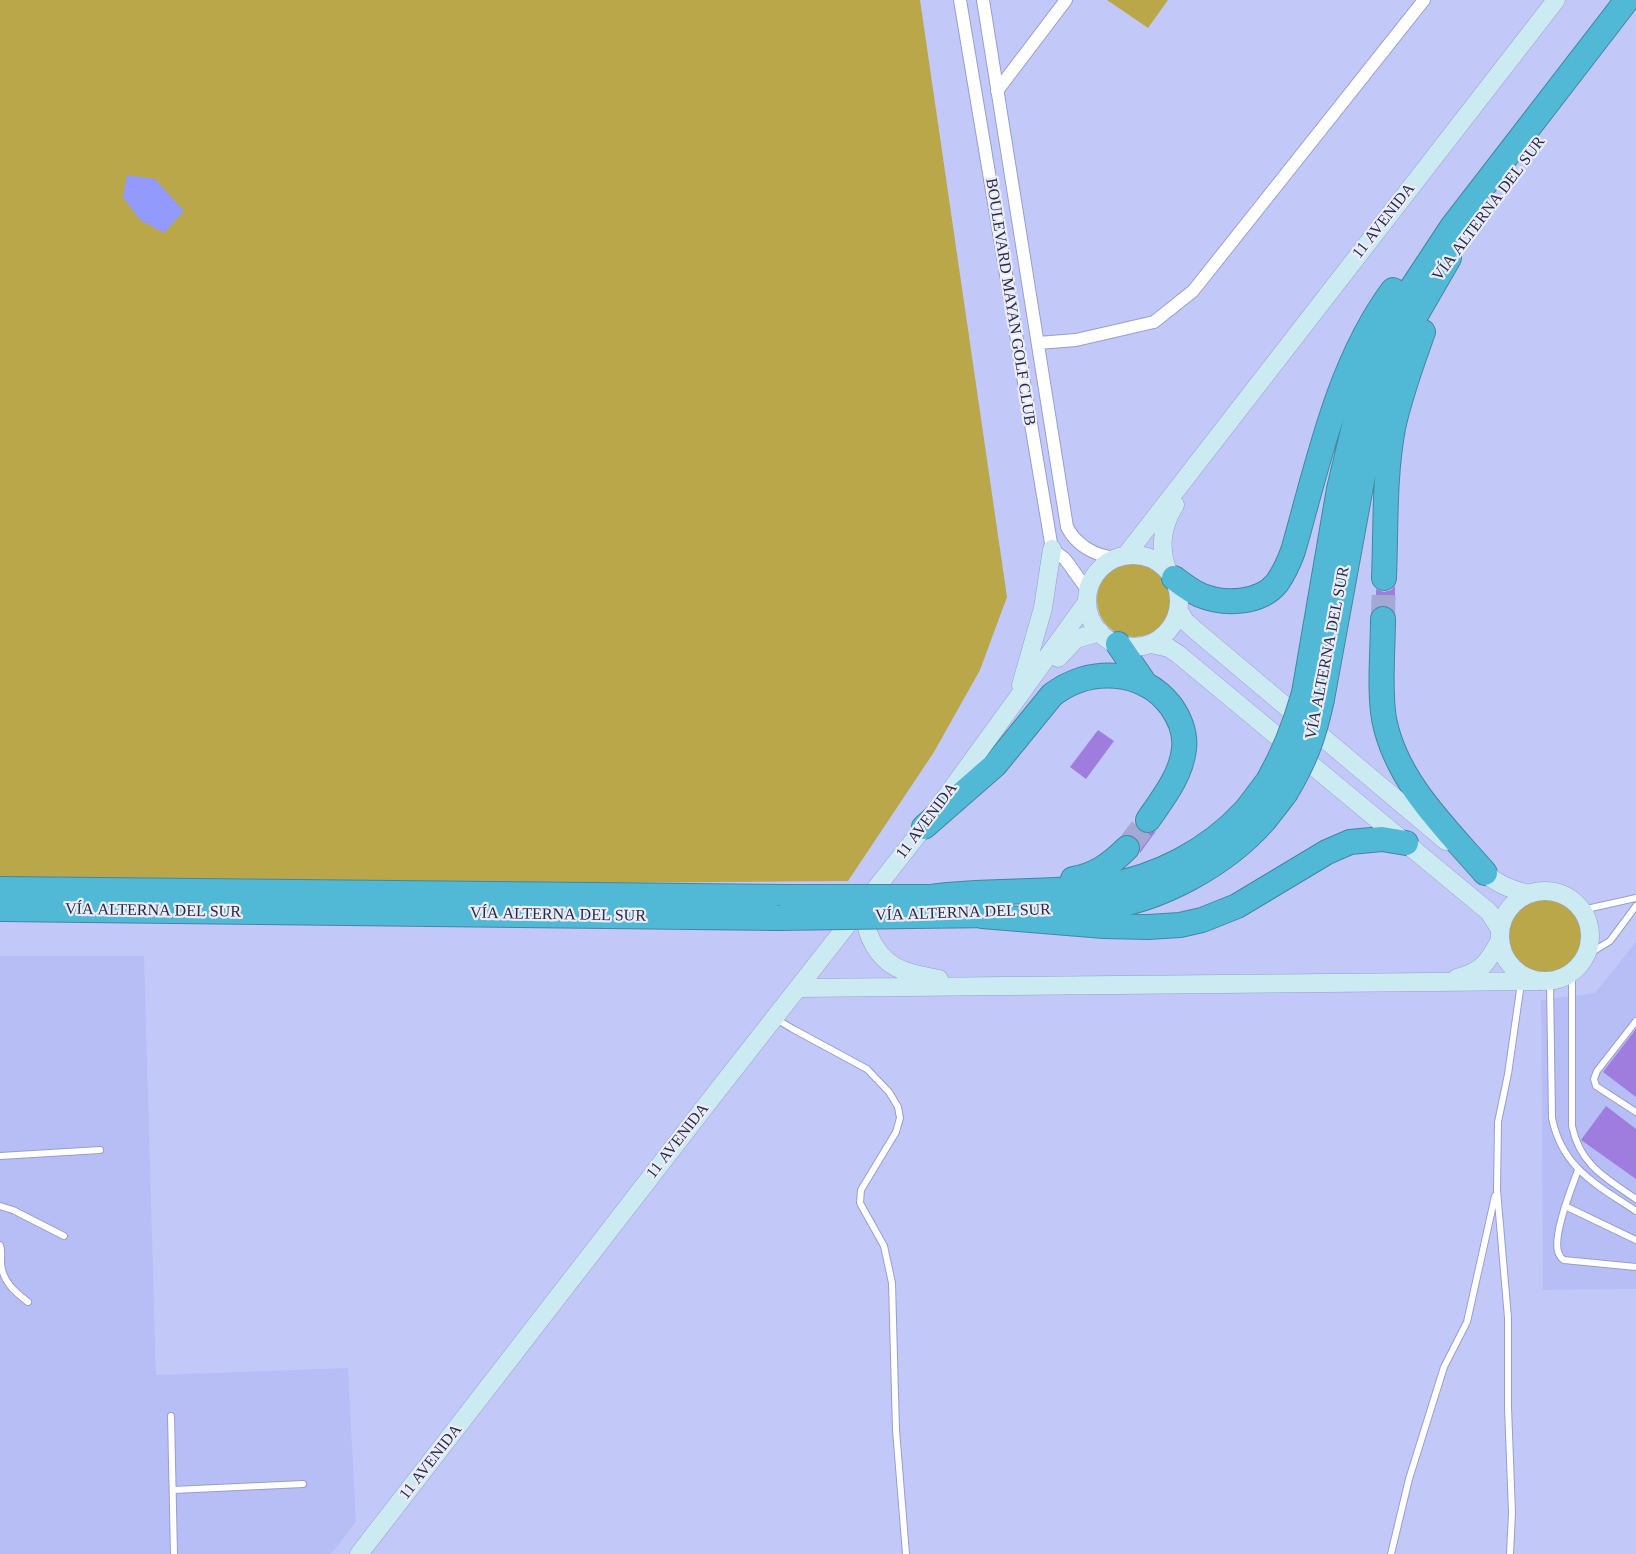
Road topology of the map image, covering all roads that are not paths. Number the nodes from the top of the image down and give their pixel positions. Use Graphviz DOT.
graph roads {
  1 [pos="960,0"];
  2 [pos="982,0"];
  3 [pos="1066,0"];
  4 [pos="1424,0"];
  5 [pos="1556,0"];
  6 [pos="1627,0"];
  7 [pos="1636,16"];
  8 [pos="997,91"];
  9 [pos="1452,227"];
  10 [pos="1430,289"];
  11 [pos="1038,343"];
  12 [pos="1213,442"];
  13 [pos="1052,549"];
  14 [pos="1121,557"];
  15 [pos="1170,574"];
  16 [pos="1384,578"];
  17 [pos="1088,596"];
  18 [pos="1179,611"];
  19 [pos="1383,619"];
  20 [pos="1109,638"];
  21 [pos="1151,644"];
  22 [pos="1146,685"];
  23 [pos="1313,696"];
  24 [pos="1018,698"];
  25 [pos="996,727"];
  26 [pos="1277,788"];
  27 [pos="1148,820"];
  28 [pos="924,827"];
  29 [pos="1406,843"];
  30 [pos="1127,848"];
  31 [pos="1485,874"];
  32 [pos="0,889"];
  33 [pos="1529,894"];
  34 [pos="870,895"];
  35 [pos="936,896"];
  36 [pos="1636,898"];
  37 [pos="1636,906"];
  38 [pos="783,907"];
  39 [pos="0,909"];
  40 [pos="1582,910"];
  41 [pos="982,916"];
  42 [pos="1500,935"];
  43 [pos="1587,956"];
  44 [pos="1572,974"];
  45 [pos="1536,981"];
  46 [pos="1437,982"];
  47 [pos="964,985"];
  48 [pos="799,988"];
  49 [pos="775,1018"];
  50 [pos="1636,1022"];
  51 [pos="1636,1112"];
  52 [pos="100,1150"];
  53 [pos="0,1156"];
  54 [pos="1578,1170"];
  55 [pos="1497,1190"];
  56 [pos="1636,1199"];
  57 [pos="0,1206"];
  58 [pos="1564,1206"];
  59 [pos="1636,1211"];
  60 [pos="64,1236"];
  61 [pos="1636,1240"];
  62 [pos="0,1244"];
  63 [pos="1636,1267"];
  64 [pos="28,1302"];
  65 [pos="171,1416"];
  66 [pos="303,1484"];
  67 [pos="173,1490"];
  68 [pos="174,1554"];
  69 [pos="359,1554"];
  70 [pos="906,1554"];
  71 [pos="1391,1554"];
  72 [pos="1510,1554"];
  1 -- 13 [label="street, BOULEVARD MAYAN GOLF CLUB"];
  2 -- 8 [label="street, BOULEVARD MAYAN GOLF CLUB"];
  3 -- 8 [label="street"];
  4 -- 11 [label="street"];
  5 -- 12 [label="main road, 11 AVENIDA"];
  6 -- 9 [label="highway, VÍA ALTERNA DEL SUR"];
  7 -- 10 [label="highway, VÍA ALTERNA DEL SUR"];
  8 -- 11 [label="street, BOULEVARD MAYAN GOLF CLUB"];
  9 -- 15 [label="highway"];
  9 -- 23 [label="highway, VÍA ALTERNA DEL SUR"];
  10 -- 16 [label="highway"];
  10 -- 23 [label="highway, VÍA ALTERNA DEL SUR"];
  11 -- 14 [label="street, BOULEVARD MAYAN GOLF CLUB"];
  12 -- 14 [label="main road, 11 AVENIDA"];
  12 -- 15 [label="main road, 11 AVENIDA"];
  13 -- 17 [label="street"];
  13 -- 24 [label="main road"];
  14 -- 15 [label="main road"];
  14 -- 17 [label="main road"];
  15 -- 18 [label="main road"];
  17 -- 20 [label="main road"];
  17 -- 24 [label="main road, 11 AVENIDA"];
  18 -- 21 [label="main road"];
  18 -- 31 [label="main road"];
  19 -- 31 [label="highway"];
  20 -- 21 [label="main road"];
  20 -- 22 [label="highway"];
  20 -- 25 [label="main road, 11 AVENIDA"];
  21 -- 29 [label="main road"];
  22 -- 27 [label="highway"];
  22 -- 28 [label="highway"];
  23 -- 26 [label="highway, VÍA ALTERNA DEL SUR, bridge"];
  24 -- 25 [label="main road, 11 AVENIDA"];
  25 -- 28 [label="main road, 11 AVENIDA"];
  26 -- 35 [label="highway, VÍA ALTERNA DEL SUR"];
  26 -- 41 [label="highway, VÍA ALTERNA DEL SUR"];
  28 -- 34 [label="main road, 11 AVENIDA"];
  29 -- 41 [label="highway"];
  29 -- 42 [label="main road"];
  30 -- 35 [label="highway"];
  31 -- 33 [label="main road"];
  32 -- 38 [label="highway, VÍA ALTERNA DEL SUR"];
  33 -- 40 [label="main road"];
  33 -- 42 [label="main road"];
  34 -- 47 [label="main road"];
  34 -- 48 [label="main road, 11 AVENIDA"];
  35 -- 38 [label="highway, VÍA ALTERNA DEL SUR, bridge"];
  36 -- 40 [label="lane"];
  37 -- 43 [label="lane"];
  38 -- 39 [label="highway, VÍA ALTERNA DEL SUR"];
  38 -- 41 [label="highway, VÍA ALTERNA DEL SUR, bridge"];
  40 -- 43 [label="main road"];
  42 -- 45 [label="main road"];
  42 -- 46 [label="main road"];
  43 -- 44 [label="main road"];
  44 -- 45 [label="main road"];
  44 -- 56 [label="lane"];
  45 -- 46 [label="main road"];
  45 -- 54 [label="lane"];
  45 -- 55 [label="lane"];
  46 -- 47 [label="main road"];
  47 -- 48 [label="main road"];
  48 -- 49 [label="main road, 11 AVENIDA"];
  49 -- 69 [label="main road, 11 AVENIDA"];
  49 -- 70 [label="lane"];
  50 -- 51 [label="lane"];
  52 -- 53 [label="lane"];
  54 -- 58 [label="lane"];
  54 -- 59 [label="lane"];
  55 -- 71 [label="lane"];
  55 -- 72 [label="lane"];
  57 -- 60 [label="lane"];
  58 -- 61 [label="lane"];
  58 -- 63 [label="lane"];
  62 -- 64 [label="lane"];
  65 -- 67 [label="lane"];
  66 -- 67 [label="lane"];
  67 -- 68 [label="lane"];
}
